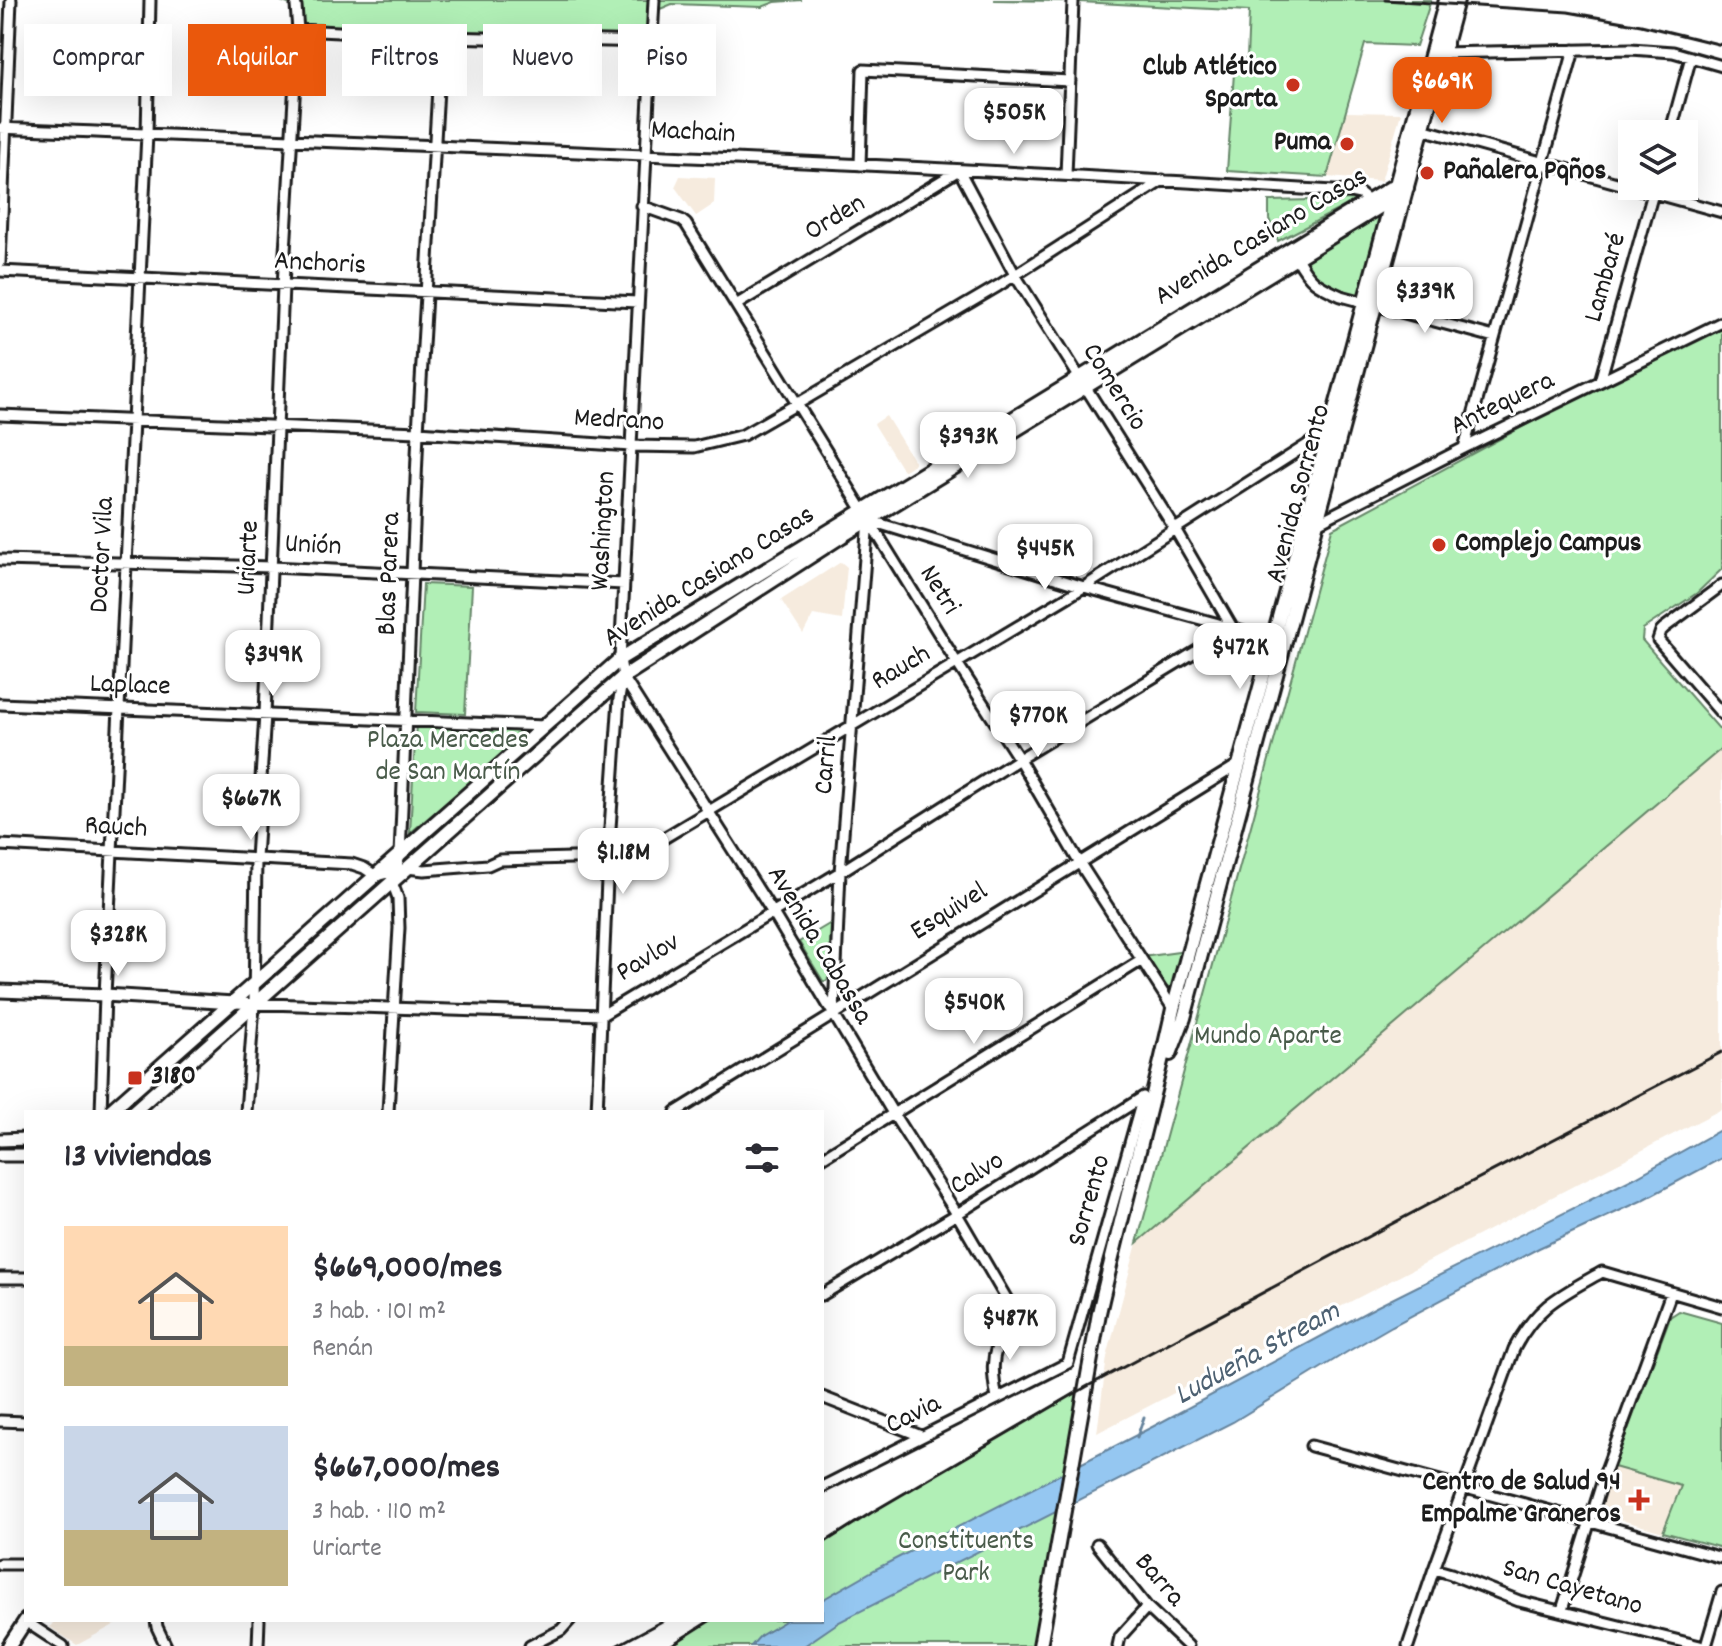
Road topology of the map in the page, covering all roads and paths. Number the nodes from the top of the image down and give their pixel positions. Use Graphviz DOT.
graph roads {
  1 [pos="11,0"];
  2 [pos="150,0"];
  3 [pos="654,0"];
  4 [pos="1446,0"];
  5 [pos="1457,0"];
  6 [pos="1073,2"];
  7 [pos="296,6"];
  8 [pos="298,24"];
  9 [pos="652,24"];
  10 [pos="467,38"];
  11 [pos="618,41"];
  12 [pos="1574,50"];
  13 [pos="1437,53"];
  14 [pos="1691,57"];
  15 [pos="1722,66"];
  16 [pos="1070,81"];
  17 [pos="294,96"];
  18 [pos="437,96"];
  19 [pos="648,96"];
  20 [pos="1674,120"];
  21 [pos="1417,127"];
  22 [pos="3,128"];
  23 [pos="147,134"];
  24 [pos="291,140"];
  25 [pos="434,146"];
  26 [pos="645,154"];
  27 [pos="1543,162"];
  28 [pos="860,165"];
  29 [pos="959,170"];
  30 [pos="1066,175"];
  31 [pos="1163,180"];
  32 [pos="1618,181"];
  33 [pos="1401,186"];
  34 [pos="1651,200"];
  35 [pos="1685,200"];
  36 [pos="1397,202"];
  37 [pos="1373,205"];
  38 [pos="642,206"];
  39 [pos="1722,212"];
  40 [pos="1297,258"];
  41 [pos="0,263"];
  42 [pos="0,271"];
  43 [pos="1015,275"];
  44 [pos="140,278"];
  45 [pos="283,286"];
  46 [pos="425,292"];
  47 [pos="637,302"];
  48 [pos="1370,303"];
  49 [pos="736,305"];
  50 [pos="1722,322"];
  51 [pos="1494,337"];
  52 [pos="1600,381"];
  53 [pos="1083,382"];
  54 [pos="797,404"];
  55 [pos="0,415"];
  56 [pos="133,420"];
  57 [pos="278,426"];
  58 [pos="418,432"];
  59 [pos="1335,432"];
  60 [pos="631,446"];
  61 [pos="1464,448"];
  62 [pos="865,515"];
  63 [pos="1310,523"];
  64 [pos="1175,529"];
  65 [pos="0,560"];
  66 [pos="126,564"];
  67 [pos="272,567"];
  68 [pos="413,574"];
  69 [pos="624,584"];
  70 [pos="1084,587"];
  71 [pos="1720,592"];
  72 [pos="1233,629"];
  73 [pos="1278,643"];
  74 [pos="620,659"];
  75 [pos="957,663"];
  76 [pos="623,677"];
  77 [pos="0,704"];
  78 [pos="119,708"];
  79 [pos="265,714"];
  80 [pos="1722,714"];
  81 [pos="407,720"];
  82 [pos="853,724"];
  83 [pos="545,726"];
  84 [pos="1019,759"];
  85 [pos="1245,764"];
  86 [pos="709,811"];
  87 [pos="0,845"];
  88 [pos="112,851"];
  89 [pos="400,855"];
  90 [pos="608,857"];
  91 [pos="256,859"];
  92 [pos="1079,862"];
  93 [pos="607,872"];
  94 [pos="840,872"];
  95 [pos="398,874"];
  96 [pos="376,876"];
  97 [pos="773,913"];
  98 [pos="1142,960"];
  99 [pos="253,986"];
  100 [pos="0,991"];
  101 [pos="105,995"];
  102 [pos="234,1003"];
  103 [pos="254,1005"];
  104 [pos="393,1008"];
  105 [pos="1178,1013"];
  106 [pos="833,1014"];
  107 [pos="602,1015"];
  108 [pos="1149,1094"];
  109 [pos="101,1110"];
  110 [pos="111,1110"];
  111 [pos="135,1110"];
  112 [pos="246,1110"];
  113 [pos="388,1110"];
  114 [pos="597,1110"];
  115 [pos="679,1110"];
  116 [pos="894,1115"];
  117 [pos="24,1139"];
  118 [pos="0,1140"];
  119 [pos="0,1155"];
  120 [pos="24,1155"];
  121 [pos="824,1157"];
  122 [pos="957,1214"];
  123 [pos="0,1278"];
  124 [pos="24,1278"];
  125 [pos="1671,1293"];
  126 [pos="824,1294"];
  127 [pos="1722,1307"];
  128 [pos="1068,1363"];
  129 [pos="824,1398"];
  130 [pos="997,1399"];
  131 [pos="0,1421"];
  132 [pos="24,1422"];
  133 [pos="921,1436"];
  134 [pos="1311,1446"];
  135 [pos="824,1486"];
  136 [pos="1464,1486"];
  137 [pos="1588,1522"];
  138 [pos="1097,1544"];
  139 [pos="1722,1558"];
  140 [pos="0,1564"];
  141 [pos="24,1564"];
  142 [pos="1434,1569"];
  143 [pos="1722,1592"];
  144 [pos="1147,1607"];
  145 [pos="1562,1610"];
  146 [pos="25,1622"];
  147 [pos="29,1622"];
  148 [pos="156,1622"];
  149 [pos="259,1622"];
  150 [pos="568,1622"];
  151 [pos="9,1646"];
  152 [pos="63,1646"];
  153 [pos="166,1646"];
  154 [pos="258,1646"];
  155 [pos="530,1646"];
  156 [pos="1040,1646"];
  157 [pos="1118,1646"];
  158 [pos="1188,1646"];
  159 [pos="1408,1646"];
  160 [pos="1703,1646"];
  1 -- 22 [label="street"];
  2 -- 23 [label="street, Doctor Vila"];
  3 -- 9 [label="street, Washington"];
  4 -- 13 [label="main road, Avenida Sorrento"];
  5 -- 13 [label="main road, Avenida Sorrento"];
  6 -- 16 [label="street"];
  7 -- 8 [label="street, Uriarte"];
  10 -- 11 [label="street"];
  12 -- 13 [label="street"];
  12 -- 14 [label="street"];
  12 -- 27 [label="street"];
  13 -- 21 [label="main road, Avenida Sorrento"];
  14 -- 15 [label="street"];
  14 -- 20 [label="street"];
  16 -- 28 [label="street"];
  16 -- 30 [label="street"];
  17 -- 24 [label="street, Uriarte"];
  18 -- 25 [label="street, Blas Parera"];
  19 -- 26 [label="street, Washington"];
  21 -- 27 [label="street"];
  21 -- 33 [label="main road, Avenida Sorrento"];
  22 -- 23 [label="street, Machain"];
  22 -- 41 [label="street"];
  23 -- 24 [label="street, Machain"];
  23 -- 44 [label="street, Doctor Vila"];
  24 -- 25 [label="street, Machain"];
  24 -- 45 [label="street, Uriarte"];
  25 -- 26 [label="street, Machain"];
  25 -- 46 [label="street, Blas Parera"];
  26 -- 28 [label="street, Machain"];
  26 -- 38 [label="street, Washington"];
  27 -- 32 [label="street"];
  27 -- 51 [label="street"];
  28 -- 29 [label="street, Machain"];
  29 -- 30 [label="street, Machain"];
  29 -- 43 [label="street, Comercio"];
  29 -- 49 [label="street, Orden"];
  30 -- 31 [label="street, Machain"];
  31 -- 37 [label="street, Machain"];
  31 -- 43 [label="street, Medrano"];
  33 -- 36 [label="main road, Avenida Sorrento"];
  33 -- 37 [label="main road, Avenida Casiano Casas"];
  34 -- 52 [label="street, Lambaré"];
  35 -- 39 [label="street"];
  36 -- 37 [label="main road, Avenida Casiano Casas"];
  36 -- 48 [label="main road, Avenida Sorrento"];
  37 -- 40 [label="main road, Avenida Casiano Casas"];
  37 -- 53 [label="main road, Avenida Casiano Casas"];
  38 -- 47 [label="street, Washington"];
  38 -- 49 [label="street, Netri"];
  40 -- 48 [label="street"];
  40 -- 53 [label="main road, Avenida Casiano Casas"];
  42 -- 44 [label="street, Anchoris"];
  43 -- 53 [label="street, Comercio"];
  43 -- 54 [label="street, Medrano"];
  44 -- 45 [label="street, Anchoris"];
  44 -- 56 [label="street, Doctor Vila"];
  45 -- 46 [label="street, Anchoris"];
  45 -- 57 [label="street, Uriarte"];
  46 -- 47 [label="street, Anchoris"];
  46 -- 58 [label="street, Blas Parera"];
  47 -- 60 [label="street, Washington"];
  48 -- 51 [label="street"];
  48 -- 59 [label="main road, Avenida Sorrento"];
  49 -- 54 [label="street, Netri"];
  50 -- 52 [label="street, Antequera"];
  51 -- 61 [label="street"];
  52 -- 61 [label="street, Antequera"];
  53 -- 62 [label="main road, Avenida Casiano Casas"];
  53 -- 64 [label="street, Comercio"];
  54 -- 60 [label="street, Medrano"];
  54 -- 62 [label="street, Netri"];
  55 -- 56 [label="street, Medrano"];
  56 -- 57 [label="street, Medrano"];
  56 -- 66 [label="street, Doctor Vila"];
  57 -- 58 [label="street, Medrano"];
  57 -- 67 [label="street, Uriarte"];
  58 -- 60 [label="street, Medrano"];
  58 -- 68 [label="street, Blas Parera"];
  59 -- 63 [label="main road, Avenida Sorrento"];
  59 -- 64 [label="street, Rauch"];
  60 -- 69 [label="street, Washington"];
  61 -- 63 [label="street, Antequera"];
  62 -- 70 [label="street"];
  62 -- 74 [label="main road, Avenida Casiano Casas"];
  62 -- 75 [label="street, Netri"];
  62 -- 76 [label="main road, Avenida Casiano Casas"];
  62 -- 82 [label="street, Carril"];
  63 -- 73 [label="main road, Avenida Sorrento"];
  64 -- 70 [label="street, Rauch"];
  64 -- 72 [label="street, Comercio"];
  65 -- 66 [label="street, Unión"];
  66 -- 67 [label="street, Unión"];
  66 -- 78 [label="street, Doctor Vila"];
  67 -- 68 [label="street, Unión"];
  67 -- 79 [label="street, Uriarte"];
  68 -- 69 [label="street, Unión"];
  68 -- 81 [label="street, Blas Parera"];
  69 -- 74 [label="street, Washington"];
  70 -- 72 [label="street"];
  70 -- 75 [label="street, Rauch"];
  71 -- 80 [label="street"];
  72 -- 73 [label="street"];
  72 -- 84 [label="street, Pavlov"];
  73 -- 85 [label="main road, Avenida Sorrento"];
  74 -- 76 [label="street, Washington"];
  74 -- 83 [label="main road, Avenida Casiano Casas"];
  75 -- 82 [label="street, Rauch"];
  75 -- 84 [label="street, Netri"];
  76 -- 86 [label="street, Avenida Cabassa"];
  76 -- 90 [label="street, Washington"];
  76 -- 95 [label="main road, Avenida Casiano Casas"];
  77 -- 78 [label="street, Laplace"];
  78 -- 79 [label="street, Laplace"];
  78 -- 88 [label="street, Doctor Vila"];
  79 -- 81 [label="street, Laplace"];
  79 -- 91 [label="street, Uriarte"];
  81 -- 83 [label="street, Laplace"];
  81 -- 89 [label="street, Blas Parera"];
  82 -- 86 [label="street, Rauch"];
  82 -- 94 [label="street, Carril"];
  83 -- 89 [label="main road, Avenida Casiano Casas"];
  84 -- 92 [label="street, Netri"];
  84 -- 94 [label="street, Pavlov"];
  85 -- 92 [label="street, Esquivel"];
  85 -- 105 [label="main road, Avenida Sorrento"];
  86 -- 93 [label="street, Rauch"];
  86 -- 97 [label="street, Avenida Cabassa"];
  87 -- 88 [label="street, Rauch"];
  88 -- 91 [label="street, Rauch"];
  88 -- 101 [label="street, Doctor Vila"];
  89 -- 95 [label="street, Blas Parera"];
  89 -- 96 [label="main road, Avenida Casiano Casas"];
  90 -- 93 [label="street, Washington"];
  90 -- 95 [label="street"];
  91 -- 96 [label="street, Rauch"];
  91 -- 99 [label="street, Uriarte"];
  92 -- 98 [label="street, Netri"];
  92 -- 106 [label="street, Esquivel"];
  93 -- 107 [label="street, Washington"];
  94 -- 97 [label="street, Pavlov"];
  94 -- 106 [label="street, Carril"];
  95 -- 96 [label="street"];
  95 -- 103 [label="main road, Avenida Casiano Casas"];
  95 -- 104 [label="street, Blas Parera"];
  96 -- 99 [label="main road, Avenida Casiano Casas"];
  97 -- 106 [label="street, Avenida Cabassa"];
  97 -- 107 [label="street, Pavlov"];
  98 -- 105 [label="street, Netri"];
  98 -- 116 [label="street"];
  99 -- 102 [label="main road, Avenida Casiano Casas"];
  99 -- 103 [label="street, Uriarte"];
  100 -- 101 [label="street, Pavlov"];
  101 -- 102 [label="street, Pavlov"];
  101 -- 109 [label="street, Doctor Vila"];
  102 -- 103 [label="street, Pavlov"];
  102 -- 110 [label="main road, Avenida Casiano Casas"];
  103 -- 104 [label="street, Pavlov"];
  103 -- 111 [label="main road, Avenida Casiano Casas"];
  103 -- 112 [label="street, Uriarte"];
  104 -- 107 [label="street, Pavlov"];
  104 -- 113 [label="street, Blas Parera"];
  105 -- 108 [label="main road, Avenida Sorrento"];
  106 -- 115 [label="street, Esquivel"];
  106 -- 116 [label="street, Avenida Cabassa"];
  107 -- 114 [label="street, Washington"];
  108 -- 122 [label="street, Calvo"];
  108 -- 128 [label="street, Sorrento"];
  108 -- 156 [label="main road, Avenida Sorrento"];
  116 -- 121 [label="street"];
  116 -- 122 [label="street, Avenida Cabassa"];
  117 -- 118 [label="street"];
  119 -- 120 [label="street"];
  122 -- 126 [label="street, Calvo"];
  122 -- 130 [label="street, Avenida Cabassa"];
  123 -- 124 [label="street"];
  125 -- 127 [label="street"];
  125 -- 136 [label="street"];
  125 -- 137 [label="street"];
  128 -- 130 [label="street, Cavia"];
  129 -- 133 [label="street"];
  130 -- 133 [label="street, Cavia"];
  131 -- 132 [label="street"];
  133 -- 135 [label="street, Cavia"];
  134 -- 136 [label="street"];
  136 -- 137 [label="street"];
  136 -- 142 [label="street"];
  137 -- 139 [label="street"];
  137 -- 145 [label="street"];
  138 -- 144 [label="street, Barra"];
  140 -- 141 [label="street"];
  142 -- 145 [label="street, San Cayetano"];
  142 -- 159 [label="street"];
  143 -- 160 [label="street"];
  144 -- 157 [label="street"];
  144 -- 158 [label="street, Barra"];
  145 -- 160 [label="street, San Cayetano"];
  146 -- 151 [label="main road"];
  147 -- 152 [label="street"];
  148 -- 153 [label="street"];
  149 -- 154 [label="street"];
  150 -- 155 [label="street"];
}
